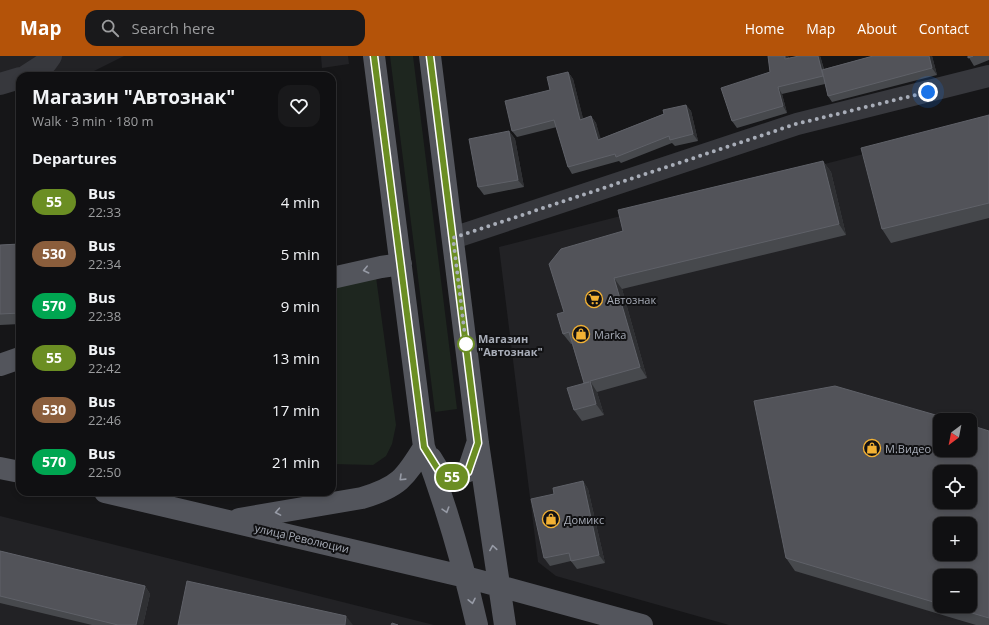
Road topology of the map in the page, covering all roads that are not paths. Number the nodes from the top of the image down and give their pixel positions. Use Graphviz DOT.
graph roads {
  1 [pos="51,56"];
  2 [pos="374,56"];
  3 [pos="430,56"];
  4 [pos="32,72"];
  5 [pos="989,76"];
  6 [pos="16,79"];
  7 [pos="0,84"];
  8 [pos="453,238"];
  9 [pos="401,264"];
  10 [pos="336,277"];
  11 [pos="16,359"];
  12 [pos="0,365"];
  13 [pos="478,443"];
  14 [pos="424,447"];
  15 [pos="0,468"];
  16 [pos="16,471"];
  17 [pos="122,496"];
  18 [pos="229,521"];
  19 [pos="466,577"];
  20 [pos="499,587"];
  21 [pos="477,625"];
  22 [pos="505,625"];
  23 [pos="642,625"];
  1 -- 4 [label="street"];
  2 -- 9 [label="main road"];
  3 -- 8 [label="main road"];
  5 -- 8 [label="street"];
  6 -- 7 [label="street"];
  8 -- 13 [label="main road"];
  9 -- 10 [label="main road, one-way"];
  9 -- 14 [label="main road"];
  11 -- 12 [label="main road"];
  13 -- 14 [label="main road"];
  20 -- 13 [label="main road, one-way"];
  14 -- 18 [label="main road, one-way"];
  14 -- 19 [label="main road, one-way"];
  15 -- 16 [label="main road"];
  17 -- 18 [label="main road, улица Революции"];
  18 -- 19 [label="main road, улица Революции"];
  19 -- 20 [label="main road, улица Революции"];
  19 -- 21 [label="main road, one-way"];
  20 -- 22 [label="main road"];
  20 -- 23 [label="main road, улица Революции"];
}
